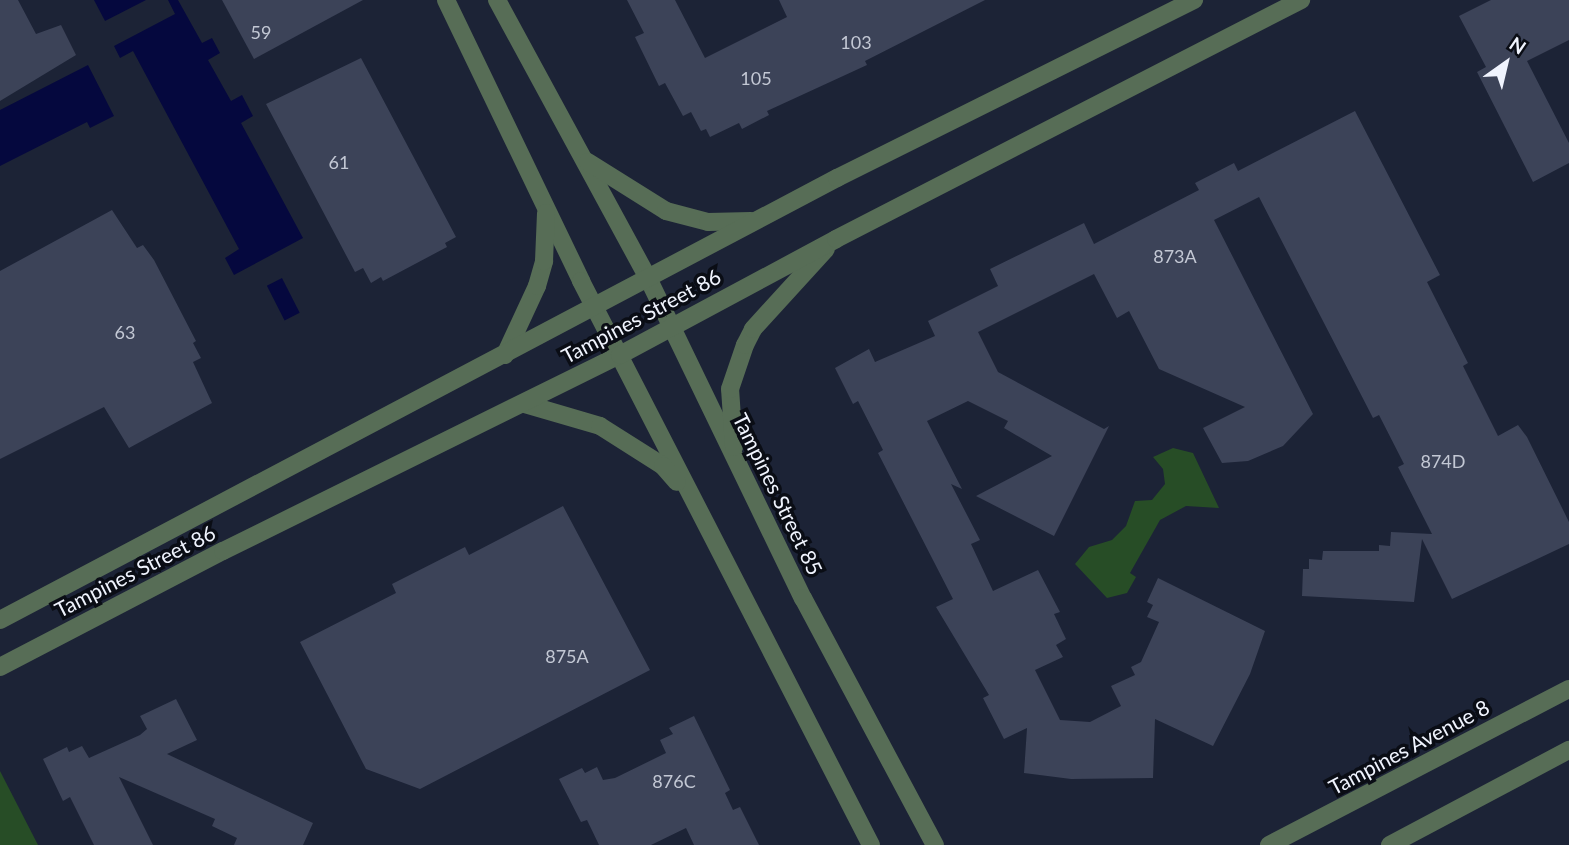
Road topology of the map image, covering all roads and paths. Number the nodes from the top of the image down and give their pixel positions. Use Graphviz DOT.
graph roads {
  1 [pos="446,0"];
  2 [pos="497,0"];
  3 [pos="1194,0"];
  4 [pos="1301,0"];
  5 [pos="585,160"];
  6 [pos="546,209"];
  7 [pos="756,221"];
  8 [pos="836,239"];
  9 [pos="648,278"];
  10 [pos="595,306"];
  11 [pos="671,326"];
  12 [pos="505,355"];
  13 [pos="620,355"];
  14 [pos="525,404"];
  15 [pos="734,457"];
  16 [pos="697,506"];
  17 [pos="0,620"];
  18 [pos="0,667"];
  19 [pos="1569,689"];
  20 [pos="1569,750"];
  21 [pos="871,845"];
  22 [pos="935,845"];
  23 [pos="1269,845"];
  24 [pos="1390,845"];
  1 -- 6 [label="street"];
  2 -- 5 [label="street, Tampines Street 85"];
  3 -- 7 [label="street, Tampines Street 86"];
  4 -- 8 [label="street, Tampines Street 86"];
  5 -- 7 [label="street, Tampines Street 85"];
  5 -- 9 [label="street, Tampines Street 85"];
  6 -- 10 [label="street"];
  6 -- 12 [label="street"];
  7 -- 9 [label="street, Tampines Street 86"];
  8 -- 11 [label="street, Tampines Street 86"];
  8 -- 15 [label="street"];
  9 -- 10 [label="street, Tampines Street 86"];
  9 -- 11 [label="street, Tampines Street 85"];
  10 -- 12 [label="street, Tampines Street 86"];
  10 -- 13 [label="street"];
  11 -- 13 [label="street, Tampines Street 86"];
  11 -- 15 [label="street, Tampines Street 85"];
  12 -- 17 [label="street, Tampines Street 86"];
  13 -- 14 [label="street, Tampines Street 86"];
  13 -- 16 [label="street"];
  14 -- 16 [label="street"];
  14 -- 18 [label="street, Tampines Street 86"];
  15 -- 22 [label="street, Tampines Street 85"];
  16 -- 21 [label="street"];
  19 -- 23 [label="street, Tampines Avenue 8"];
  20 -- 24 [label="street"];
}
